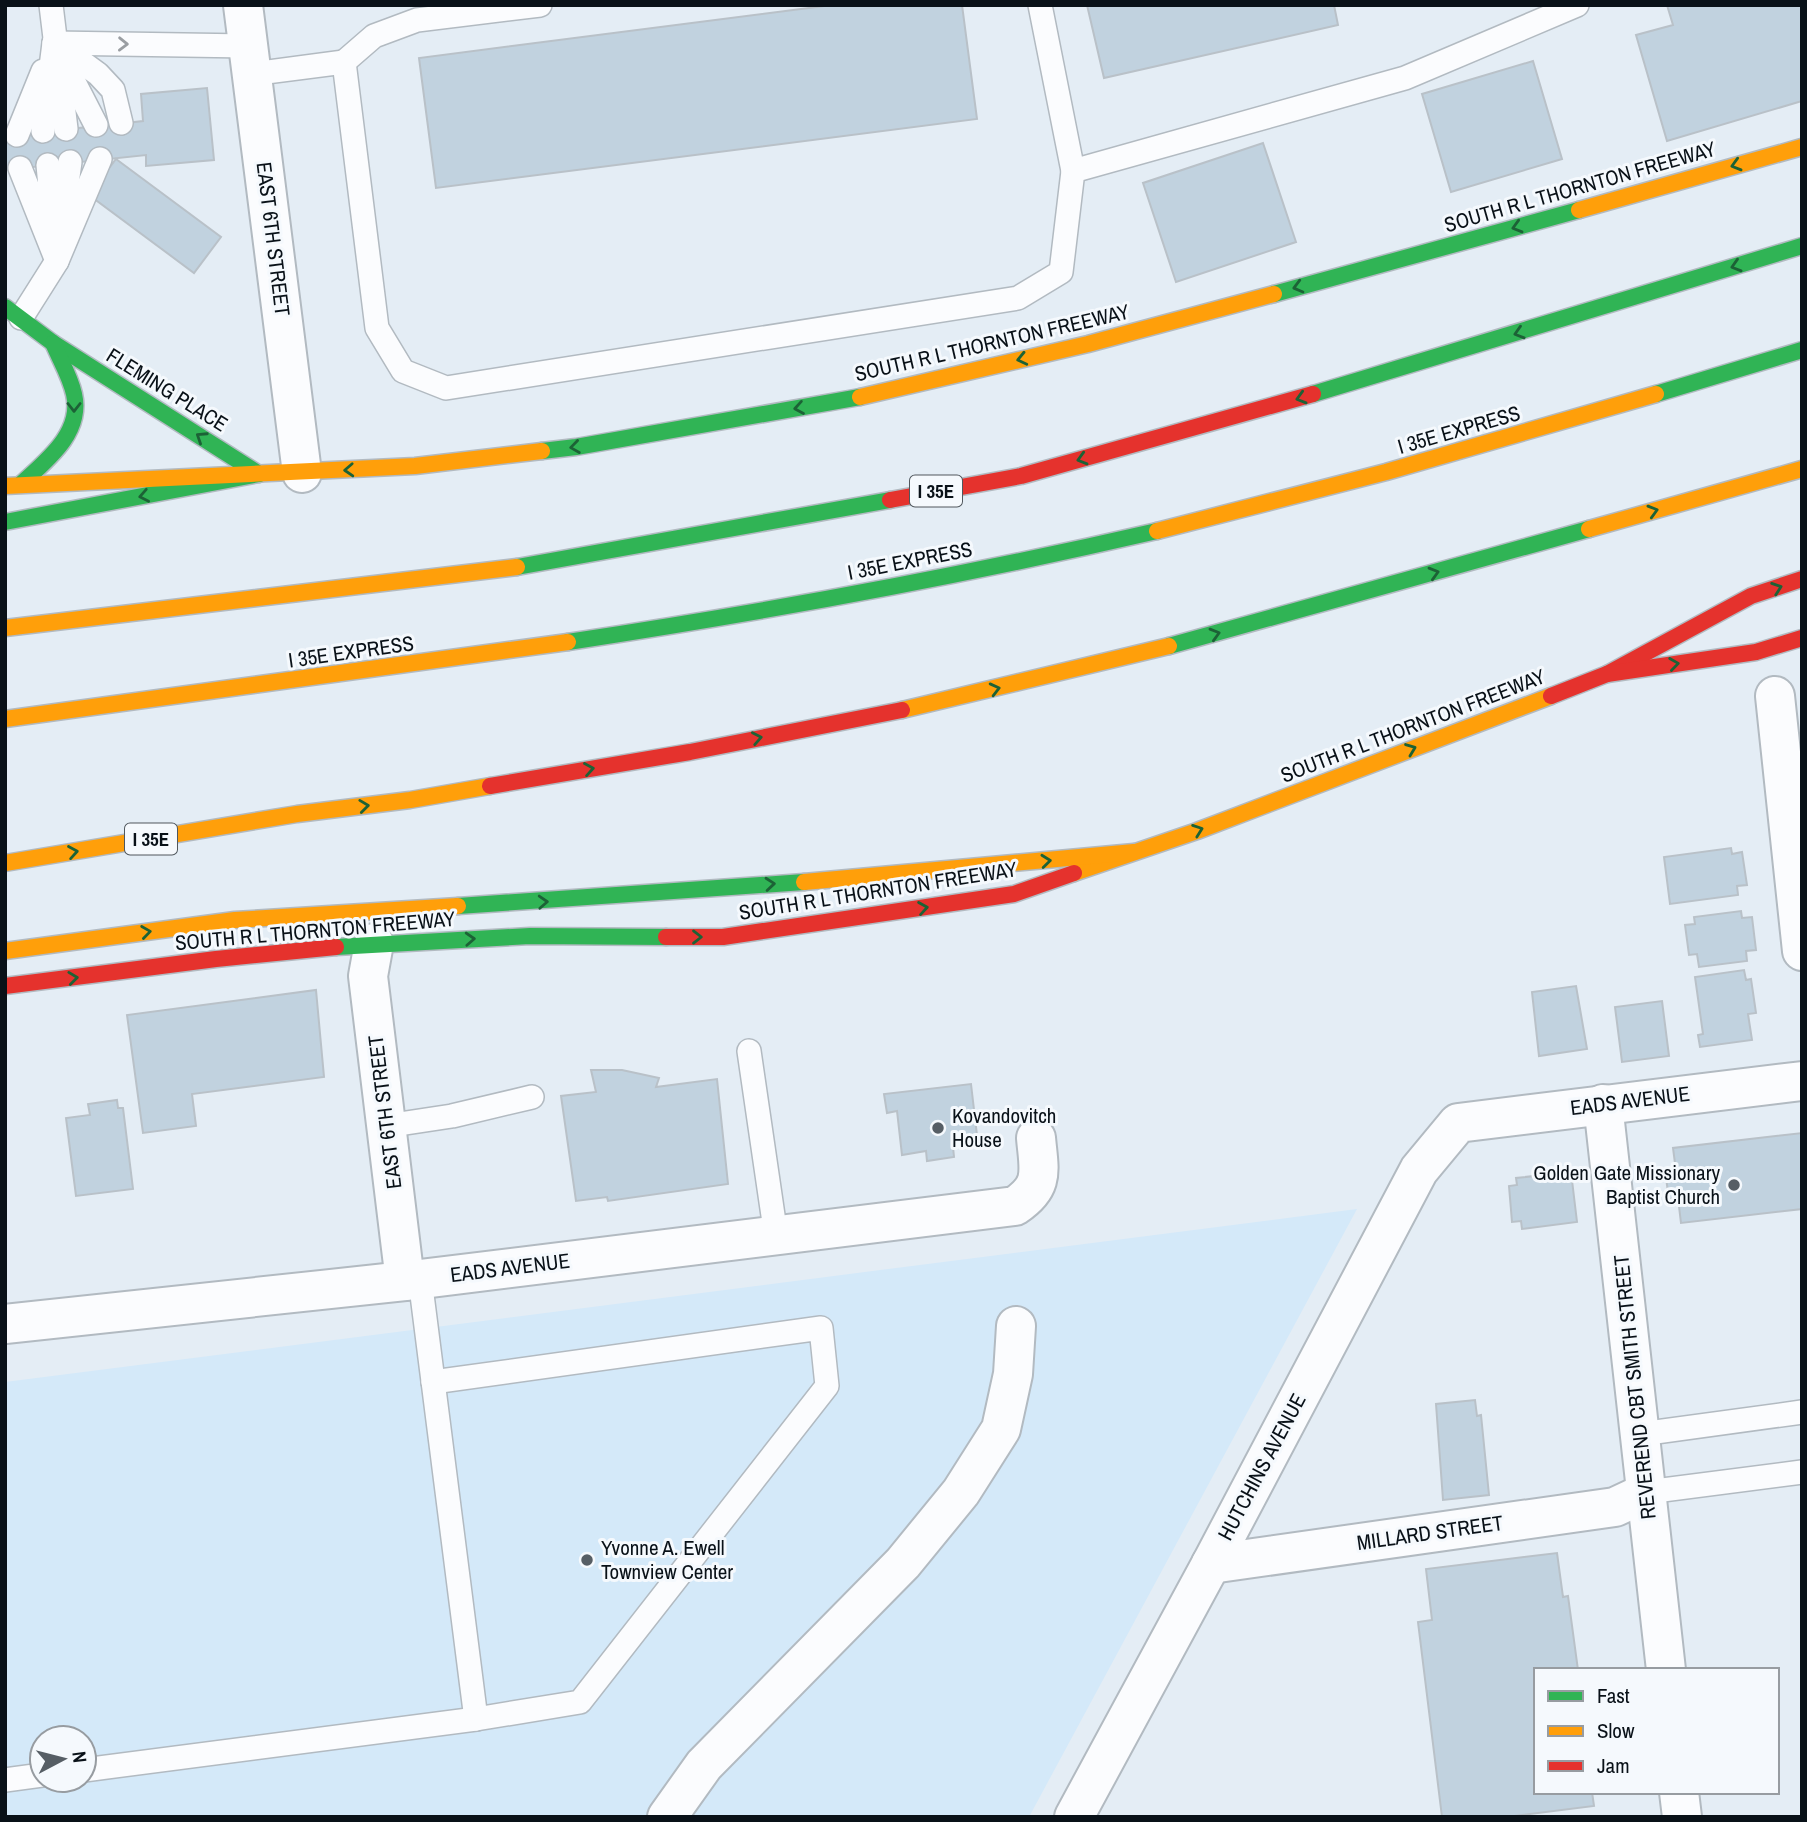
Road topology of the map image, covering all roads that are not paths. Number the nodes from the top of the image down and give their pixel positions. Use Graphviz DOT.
graph roads {
  1 [pos="51,5"];
  2 [pos="243,5"];
  3 [pos="540,5"];
  4 [pos="1040,5"];
  5 [pos="1577,5"];
  6 [pos="54,43"];
  7 [pos="250,60"];
  8 [pos="344,62"];
  9 [pos="121,123"];
  10 [pos="96,125"];
  11 [pos="55,130"];
  12 [pos="17,135"];
  13 [pos="1802,147"];
  14 [pos="100,159"];
  15 [pos="59,164"];
  16 [pos="20,168"];
  17 [pos="1073,171"];
  18 [pos="1802,246"];
  19 [pos="57,261"];
  20 [pos="13,313"];
  21 [pos="53,343"];
  22 [pos="1802,350"];
  23 [pos="1802,469"];
  24 [pos="302,473"];
  25 [pos="259,474"];
  26 [pos="13,485"];
  27 [pos="5,522"];
  28 [pos="1802,579"];
  29 [pos="5,628"];
  30 [pos="1802,638"];
  31 [pos="1607,674"];
  32 [pos="1775,696"];
  33 [pos="5,719"];
  34 [pos="1134,852"];
  35 [pos="5,863"];
  36 [pos="373,943"];
  37 [pos="5,951"];
  38 [pos="1802,951"];
  39 [pos="5,986"];
  40 [pos="749,1051"];
  41 [pos="1802,1081"];
  42 [pos="532,1097"];
  43 [pos="1603,1104"];
  44 [pos="1458,1123"];
  45 [pos="386,1126"];
  46 [pos="1036,1138"];
  47 [pos="776,1236"];
  48 [pos="413,1280"];
  49 [pos="5,1324"];
  50 [pos="1016,1326"];
  51 [pos="433,1382"];
  52 [pos="1802,1412"];
  53 [pos="1641,1434"];
  54 [pos="1802,1472"];
  55 [pos="1647,1492"];
  56 [pos="1211,1563"];
  57 [pos="1666,1668"];
  58 [pos="477,1719"];
  59 [pos="98,1768"];
  60 [pos="28,1777"];
  61 [pos="5,1780"];
  62 [pos="1679,1794"];
  63 [pos="667,1817"];
  64 [pos="1074,1817"];
  65 [pos="1682,1817"];
  1 -- 6 [label="lane"];
  2 -- 7 [label="street, EAST 6TH STREET"];
  3 -- 8 [label="lane"];
  4 -- 17 [label="lane"];
  5 -- 17 [label="lane"];
  6 -- 7 [label="lane, one-way"];
  6 -- 9 [label="lane"];
  6 -- 10 [label="lane"];
  6 -- 11 [label="lane"];
  6 -- 12 [label="lane"];
  7 -- 8 [label="lane"];
  7 -- 24 [label="street, EAST 6TH STREET"];
  8 -- 17 [label="lane"];
  13 -- 24 [label="main road, SOUTH R L THORNTON FREEWAY, one-way"];
  14 -- 19 [label="lane"];
  15 -- 19 [label="lane"];
  16 -- 19 [label="lane"];
  18 -- 29 [label="main road, I 35E, one-way"];
  19 -- 20 [label="lane"];
  20 -- 21 [label="main road, FLEMING PLACE"];
  25 -- 21 [label="main road, FLEMING PLACE, one-way"];
  21 -- 26 [label="main road, FLEMING PLACE, one-way"];
  22 -- 33 [label="main road, I 35E EXPRESS"];
  35 -- 23 [label="main road, I 35E, one-way"];
  24 -- 25 [label="main road, SOUTH R L THORNTON FREEWAY"];
  25 -- 26 [label="main road, SOUTH R L THORNTON FREEWAY"];
  25 -- 27 [label="main road, one-way"];
  31 -- 28 [label="main road, one-way"];
  31 -- 30 [label="main road, SOUTH R L THORNTON FREEWAY, one-way"];
  34 -- 31 [label="main road, SOUTH R L THORNTON FREEWAY, one-way"];
  32 -- 38 [label="street"];
  36 -- 34 [label="main road, SOUTH R L THORNTON FREEWAY, one-way"];
  37 -- 34 [label="main road, one-way"];
  39 -- 36 [label="main road, SOUTH R L THORNTON FREEWAY, one-way"];
  36 -- 45 [label="street, EAST 6TH STREET"];
  40 -- 47 [label="lane"];
  41 -- 43 [label="street, EADS AVENUE"];
  42 -- 45 [label="lane"];
  43 -- 44 [label="street, EADS AVENUE"];
  43 -- 53 [label="street, REVEREND CBT SMITH STREET"];
  44 -- 56 [label="street, HUTCHINS AVENUE"];
  45 -- 48 [label="street, EAST 6TH STREET"];
  46 -- 47 [label="street, EADS AVENUE"];
  47 -- 48 [label="street, EADS AVENUE"];
  48 -- 49 [label="street, EADS AVENUE"];
  48 -- 51 [label="lane"];
  50 -- 63 [label="street"];
  51 -- 58 [label="lane"];
  51 -- 58 [label="lane"];
  52 -- 53 [label="lane"];
  53 -- 55 [label="street, REVEREND CBT SMITH STREET"];
  54 -- 55 [label="lane"];
  55 -- 56 [label="street, MILLARD STREET"];
  55 -- 57 [label="street, REVEREND CBT SMITH STREET"];
  56 -- 64 [label="street, HUTCHINS AVENUE"];
  58 -- 59 [label="lane"];
  60 -- 61 [label="lane"];
  62 -- 65 [label="street"];
}
